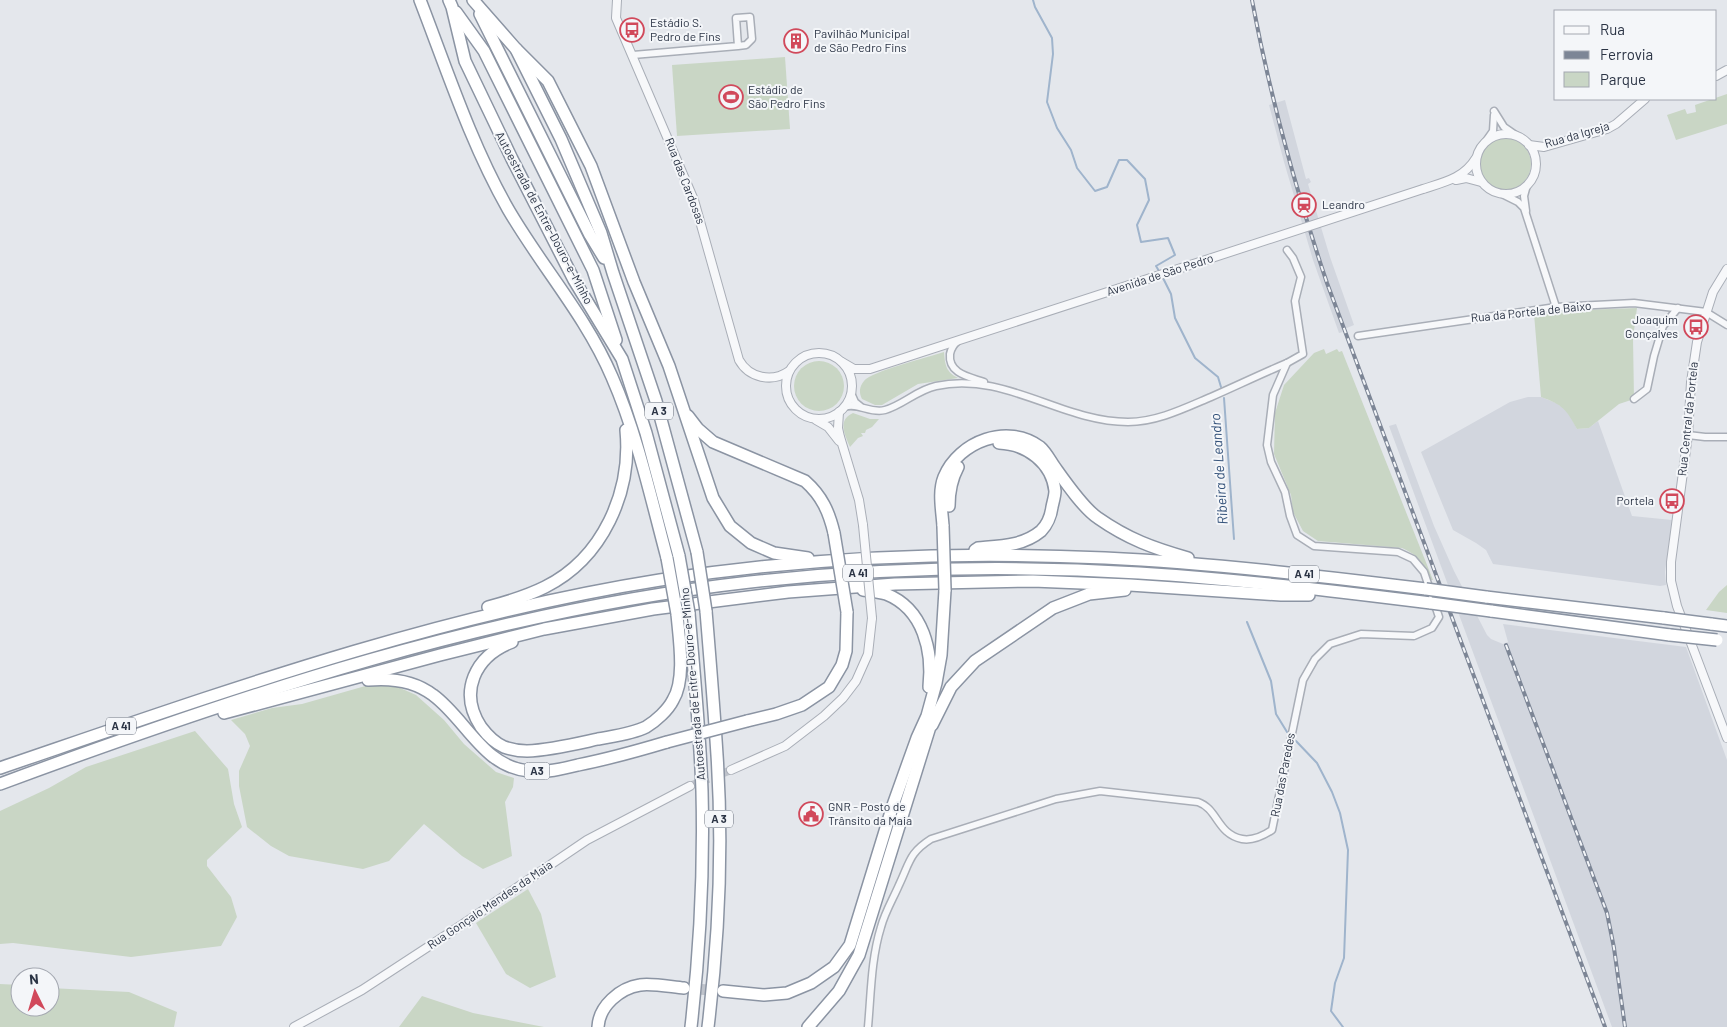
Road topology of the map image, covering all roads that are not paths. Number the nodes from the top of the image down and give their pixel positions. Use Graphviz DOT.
graph roads {
  1 [pos="420,0"];
  2 [pos="473,0"];
  3 [pos="616,0"];
  4 [pos="451,3"];
  5 [pos="738,46"];
  6 [pos="516,49"];
  7 [pos="632,55"];
  8 [pos="1644,100"];
  9 [pos="1517,136"];
  10 [pos="1486,141"];
  11 [pos="1529,145"];
  12 [pos="1477,156"];
  13 [pos="1449,181"];
  14 [pos="1482,183"];
  15 [pos="1527,185"];
  16 [pos="1500,194"];
  17 [pos="1528,220"];
  18 [pos="1287,250"];
  19 [pos="1727,269"];
  20 [pos="613,273"];
  21 [pos="1556,307"];
  22 [pos="1678,308"];
  23 [pos="1706,312"];
  24 [pos="1727,325"];
  25 [pos="1358,336"];
  26 [pos="960,340"];
  27 [pos="622,359"];
  28 [pos="842,362"];
  29 [pos="1287,363"];
  30 [pos="870,369"];
  31 [pos="789,371"];
  32 [pos="770,377"];
  33 [pos="1000,387"];
  34 [pos="852,389"];
  35 [pos="786,394"];
  36 [pos="1634,399"];
  37 [pos="621,401"];
  38 [pos="864,408"];
  39 [pos="683,409"];
  40 [pos="842,410"];
  41 [pos="811,418"];
  42 [pos="1688,435"];
  43 [pos="1727,437"];
  44 [pos="842,447"];
  45 [pos="946,526"];
  46 [pos="962,555"];
  47 [pos="673,557"];
  48 [pos="833,561"];
  49 [pos="1211,565"];
  50 [pos="1162,587"];
  51 [pos="829,588"];
  52 [pos="948,590"];
  53 [pos="1360,594"];
  54 [pos="683,613"];
  55 [pos="457,622"];
  56 [pos="1727,626"];
  57 [pos="544,629"];
  58 [pos="1722,641"];
  59 [pos="340,682"];
  60 [pos="927,716"];
  61 [pos="186,719"];
  62 [pos="927,735"];
  63 [pos="1727,738"];
  64 [pos="0,768"];
  65 [pos="731,770"];
  66 [pos="0,784"];
  67 [pos="690,786"];
  68 [pos="684,988"];
  69 [pos="723,992"];
  70 [pos="294,1027"];
  71 [pos="598,1027"];
  72 [pos="691,1027"];
  73 [pos="708,1027"];
  74 [pos="808,1027"];
  75 [pos="868,1027"];
  1 -- 37 [label="highway"];
  2 -- 6 [label="highway, Autoestrada de Entre-Douro-e-Minho / A 3"];
  2 -- 20 [label="highway, A 3"];
  3 -- 7 [label="street, Rua das Cardosas"];
  4 -- 27 [label="highway, A 3"];
  4 -- 27 [label="highway, Autoestrada de Entre-Douro-e-Minho / A 3"];
  5 -- 5 [label="street"];
  5 -- 7 [label="street"];
  6 -- 20 [label="highway, Autoestrada de Entre-Douro-e-Minho / A 3"];
  6 -- 39 [label="highway"];
  7 -- 32 [label="street, Rua das Cardosas"];
  8 -- 11 [label="street, Rua da Igreja"];
  9 -- 10 [label="street"];
  9 -- 10 [label="street"];
  9 -- 11 [label="street"];
  10 -- 12 [label="street"];
  11 -- 15 [label="street"];
  12 -- 13 [label="street, Avenida de São Pedro"];
  12 -- 14 [label="street"];
  13 -- 14 [label="street, Avenida de São Pedro"];
  13 -- 26 [label="street, Avenida de São Pedro, bridge"];
  14 -- 16 [label="street"];
  15 -- 16 [label="street"];
  15 -- 17 [label="street"];
  16 -- 17 [label="street"];
  17 -- 21 [label="street"];
  18 -- 29 [label="street"];
  19 -- 23 [label="street, Rua Central da Portela"];
  20 -- 73 [label="highway, Autoestrada de Entre-Douro-e-Minho / A 3, bridge"];
  21 -- 22 [label="street, Rua da Portela de Baixo"];
  21 -- 25 [label="street, Rua da Portela de Baixo"];
  22 -- 23 [label="street, Rua da Portela de Baixo"];
  22 -- 36 [label="street"];
  23 -- 24 [label="street"];
  23 -- 42 [label="street, Rua Central da Portela"];
  26 -- 30 [label="street, Avenida de São Pedro"];
  26 -- 33 [label="street"];
  27 -- 47 [label="highway, Autoestrada de Entre-Douro-e-Minho / A 3"];
  28 -- 30 [label="street, Avenida de São Pedro"];
  28 -- 31 [label="street"];
  28 -- 34 [label="street"];
  29 -- 33 [label="street"];
  29 -- 75 [label="street, Rua das Paredes"];
  30 -- 34 [label="street, Avenida de São Pedro"];
  31 -- 32 [label="street"];
  31 -- 35 [label="street"];
  32 -- 35 [label="street"];
  33 -- 38 [label="street"];
  34 -- 38 [label="street"];
  34 -- 40 [label="street"];
  35 -- 41 [label="street"];
  37 -- 47 [label="highway"];
  37 -- 55 [label="highway"];
  38 -- 40 [label="street"];
  39 -- 48 [label="highway"];
  39 -- 59 [label="highway, A3, bridge"];
  40 -- 41 [label="street"];
  40 -- 44 [label="street"];
  41 -- 44 [label="street"];
  42 -- 43 [label="street"];
  42 -- 63 [label="street, Rua Central da Portela"];
  44 -- 65 [label="street, bridge"];
  45 -- 46 [label="highway"];
  45 -- 49 [label="highway"];
  45 -- 52 [label="highway, bridge"];
  46 -- 48 [label="highway, A 41"];
  46 -- 49 [label="highway, A 41"];
  47 -- 54 [label="highway, bridge"];
  48 -- 55 [label="highway, A 41"];
  49 -- 56 [label="highway, A 41, bridge"];
  50 -- 51 [label="highway"];
  50 -- 53 [label="highway"];
  50 -- 62 [label="highway"];
  51 -- 57 [label="highway"];
  51 -- 60 [label="highway"];
  52 -- 60 [label="highway"];
  52 -- 62 [label="highway"];
  53 -- 58 [label="highway, A 41, bridge"];
  53 -- 61 [label="highway, A 41"];
  54 -- 57 [label="highway"];
  54 -- 72 [label="highway, Autoestrada de Entre-Douro-e-Minho / A 3"];
  55 -- 64 [label="highway, A 41"];
  57 -- 59 [label="highway"];
  59 -- 61 [label="highway"];
  60 -- 69 [label="highway"];
  61 -- 66 [label="highway, A 41"];
  62 -- 74 [label="highway"];
  67 -- 70 [label="street, Rua Gonçalo Mendes da Maia"];
  68 -- 71 [label="highway"];
}
